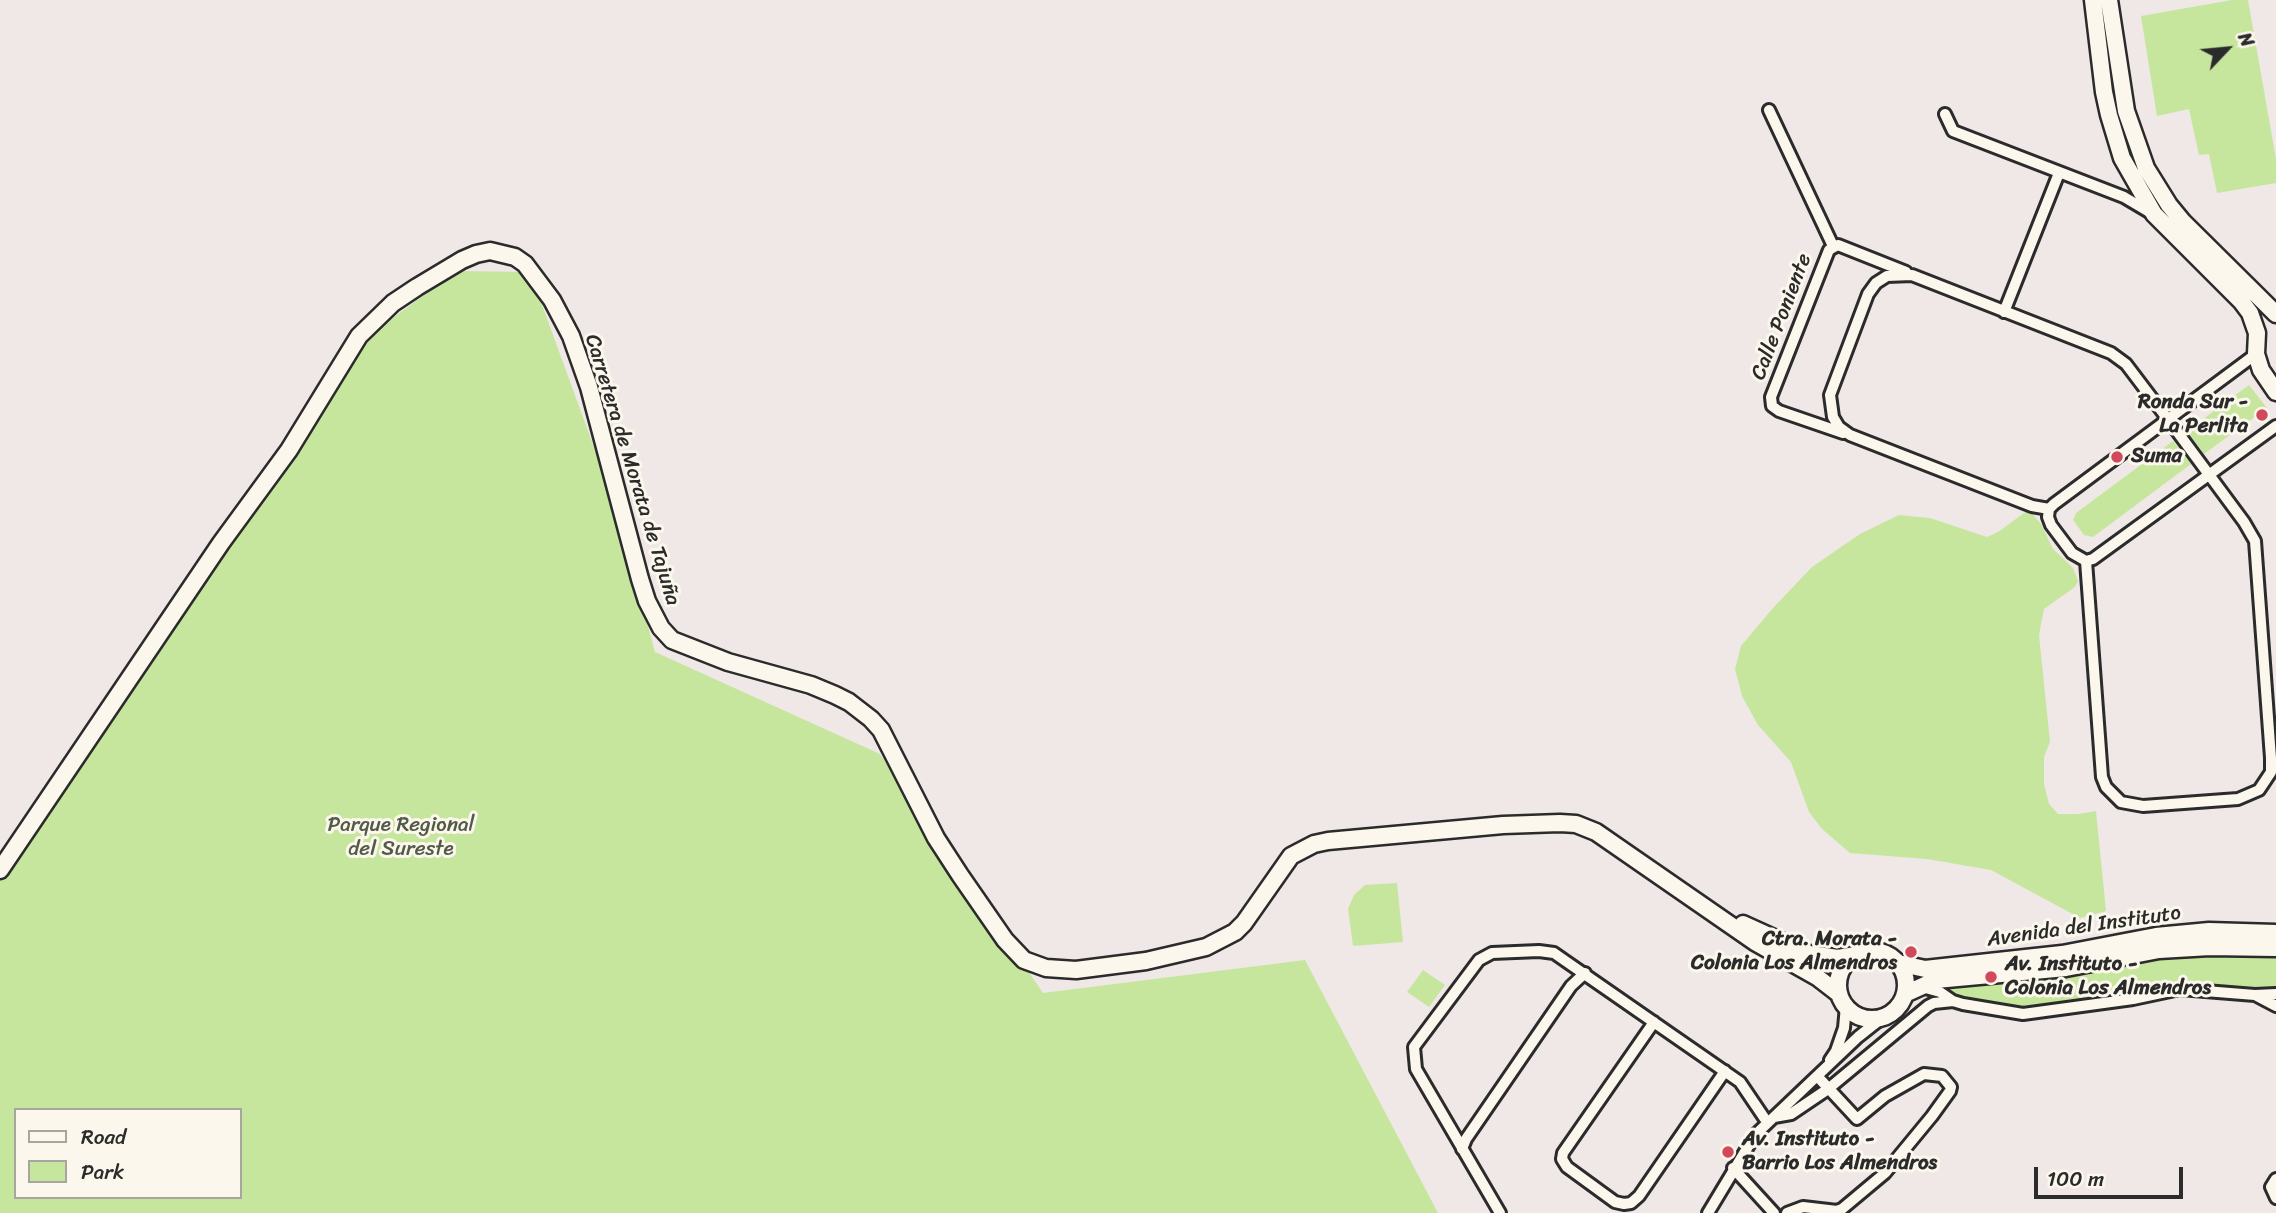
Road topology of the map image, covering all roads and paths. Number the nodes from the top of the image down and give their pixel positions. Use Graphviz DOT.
graph roads {
  1 [pos="2093,0"];
  2 [pos="2109,0"];
  3 [pos="1769,110"];
  4 [pos="1945,114"];
  5 [pos="2059,173"];
  6 [pos="2154,214"];
  7 [pos="1833,246"];
  8 [pos="1912,275"];
  9 [pos="2004,312"];
  10 [pos="2276,315"];
  11 [pos="2257,333"];
  12 [pos="2256,354"];
  13 [pos="2276,392"];
  14 [pos="2168,419"];
  15 [pos="2276,425"];
  16 [pos="1850,435"];
  17 [pos="2210,474"];
  18 [pos="2049,509"];
  19 [pos="2086,561"];
  20 [pos="0,870"];
  21 [pos="1683,891"];
  22 [pos="2276,933"];
  23 [pos="2276,948"];
  24 [pos="1856,955"];
  25 [pos="1898,963"];
  26 [pos="1585,973"];
  27 [pos="1922,987"];
  28 [pos="2276,994"];
  29 [pos="1905,995"];
  30 [pos="2255,995"];
  31 [pos="1842,1000"];
  32 [pos="1953,1001"];
  33 [pos="2276,1006"];
  34 [pos="1882,1018"];
  35 [pos="1654,1022"];
  36 [pos="1724,1071"];
  37 [pos="1818,1077"];
  38 [pos="1828,1089"];
  39 [pos="1769,1120"];
  40 [pos="1462,1149"];
  41 [pos="1733,1168"];
  42 [pos="2276,1179"];
  43 [pos="2276,1198"];
  44 [pos="1500,1213"];
  45 [pos="1707,1213"];
  46 [pos="1774,1213"];
  47 [pos="1787,1213"];
  1 -- 6 [label="main road"];
  2 -- 10 [label="main road"];
  3 -- 7 [label="street, Calle Poniente"];
  4 -- 5 [label="street"];
  5 -- 6 [label="street"];
  5 -- 9 [label="street"];
  6 -- 11 [label="main road"];
  7 -- 8 [label="street, Calle Poniente"];
  7 -- 16 [label="street, Calle Poniente"];
  8 -- 9 [label="street, Calle Poniente"];
  8 -- 16 [label="street"];
  9 -- 14 [label="street, Calle Poniente"];
  10 -- 11 [label="main road"];
  11 -- 12 [label="main road"];
  12 -- 13 [label="main road"];
  12 -- 14 [label="street"];
  14 -- 17 [label="street, Calle Poniente"];
  14 -- 18 [label="street"];
  15 -- 17 [label="street"];
  16 -- 18 [label="street"];
  17 -- 19 [label="street"];
  17 -- 19 [label="street, Calle Poniente"];
  18 -- 19 [label="street"];
  20 -- 21 [label="main road, Carretera de Morata de Tajuña"];
  21 -- 24 [label="main road, Carretera de Morata de Tajuña"];
  21 -- 31 [label="main road, Carretera de Morata de Tajuña"];
  22 -- 25 [label="main road, Avenida del Instituto"];
  23 -- 27 [label="main road, Avenida del Instituto"];
  24 -- 25 [label="main road"];
  24 -- 31 [label="main road"];
  25 -- 29 [label="main road"];
  26 -- 35 [label="street"];
  26 -- 40 [label="street"];
  26 -- 40 [label="street"];
  27 -- 29 [label="main road, Avenida del Instituto"];
  27 -- 32 [label="street"];
  28 -- 30 [label="street"];
  29 -- 34 [label="main road"];
  30 -- 32 [label="street"];
  30 -- 33 [label="street"];
  31 -- 34 [label="main road"];
  31 -- 37 [label="street"];
  32 -- 38 [label="street"];
  34 -- 37 [label="street"];
  35 -- 36 [label="street"];
  35 -- 36 [label="street"];
  36 -- 39 [label="street"];
  37 -- 38 [label="street"];
  37 -- 39 [label="street"];
  38 -- 39 [label="street"];
  38 -- 47 [label="street"];
  39 -- 41 [label="street"];
  40 -- 44 [label="street"];
  41 -- 45 [label="street"];
  41 -- 46 [label="street"];
  42 -- 43 [label="street"];
}
